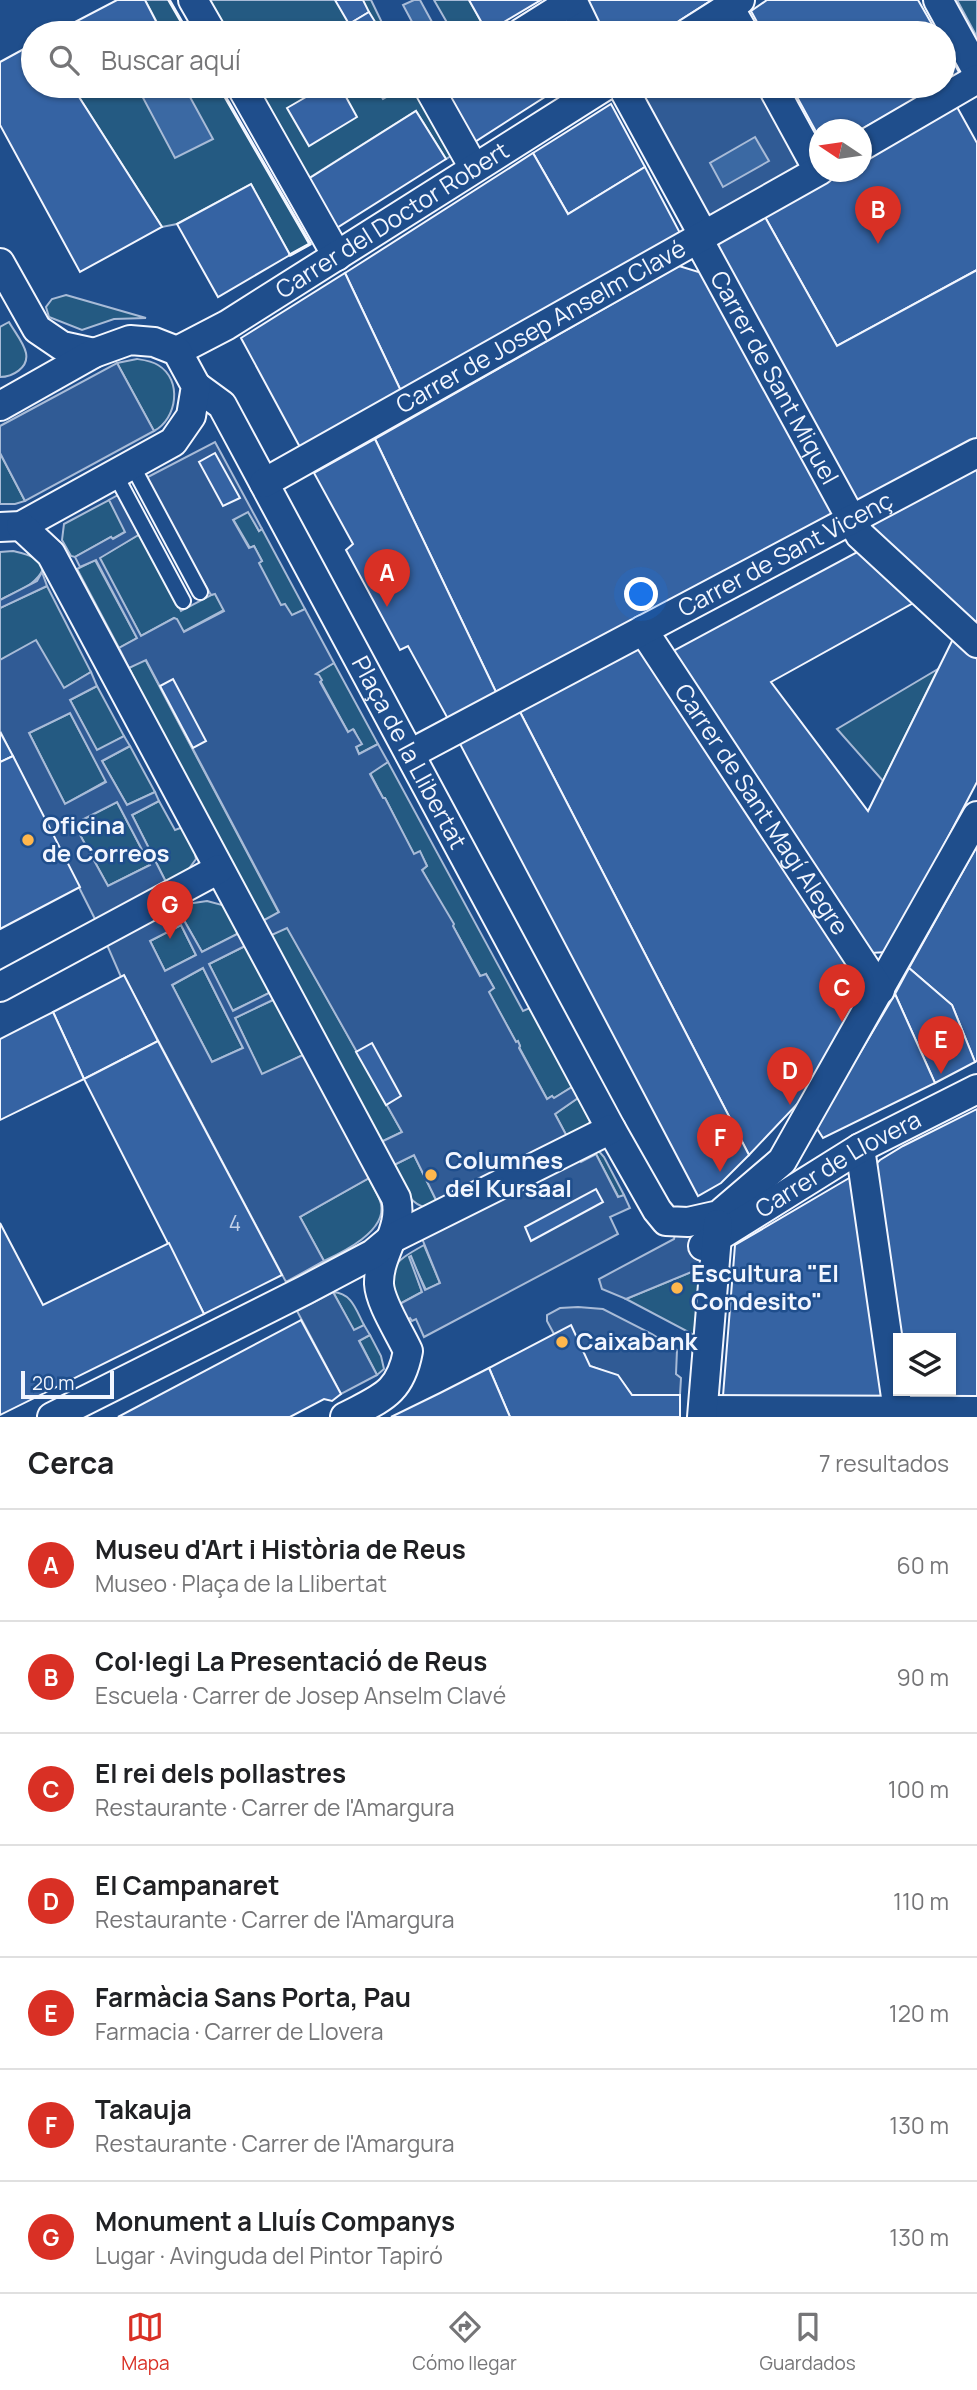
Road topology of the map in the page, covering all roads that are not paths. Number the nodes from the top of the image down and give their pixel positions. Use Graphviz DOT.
graph roads {
  1 [pos="193,0"];
  2 [pos="938,0"];
  3 [pos="572,1"];
  4 [pos="732,2"];
  5 [pos="205,21"];
  6 [pos="540,21"];
  7 [pos="582,21"];
  8 [pos="705,21"];
  9 [pos="739,21"];
  10 [pos="950,21"];
  11 [pos="956,33"];
  12 [pos="977,71"];
  13 [pos="977,79"];
  14 [pos="956,91"];
  15 [pos="248,98"];
  16 [pos="438,98"];
  17 [pos="586,98"];
  18 [pos="629,98"];
  19 [pos="779,98"];
  20 [pos="944,98"];
  21 [pos="872,140"];
  22 [pos="809,152"];
  23 [pos="474,168"];
  24 [pos="809,176"];
  25 [pos="698,239"];
  26 [pos="337,256"];
  27 [pos="5,272"];
  28 [pos="177,351"];
  29 [pos="94,353"];
  30 [pos="196,386"];
  31 [pos="0,406"];
  32 [pos="977,453"];
  33 [pos="124,470"];
  34 [pos="264,483"];
  35 [pos="851,520"];
  36 [pos="6,528"];
  37 [pos="200,592"];
  38 [pos="183,601"];
  39 [pos="643,630"];
  40 [pos="977,643"];
  41 [pos="410,754"];
  42 [pos="977,816"];
  43 [pos="219,869"];
  44 [pos="0,987"];
  45 [pos="880,990"];
  46 [pos="977,1089"];
  47 [pos="611,1129"];
  48 [pos="860,1148"];
  49 [pos="713,1233"];
  50 [pos="391,1240"];
  51 [pos="977,1410"];
  52 [pos="898,1411"];
  53 [pos="703,1413"];
  54 [pos="52,1417"];
  55 [pos="345,1417"];
  1 -- 5 [label="street"];
  2 -- 10 [label="street"];
  3 -- 6 [label="street"];
  3 -- 7 [label="street"];
  4 -- 8 [label="street"];
  4 -- 9 [label="street"];
  11 -- 12 [label="street"];
  13 -- 14 [label="street"];
  15 -- 26 [label="street"];
  16 -- 23 [label="street"];
  17 -- 23 [label="street, Carrer del Doctor Robert"];
  18 -- 25 [label="street, Carrer de Sant Miquel"];
  19 -- 22 [label="street"];
  20 -- 21 [label="street"];
  23 -- 26 [label="street, Carrer del Doctor Robert"];
  24 -- 25 [label="street, Carrer de Josep Anselm Clavé"];
  25 -- 34 [label="street, Carrer de Josep Anselm Clavé"];
  25 -- 35 [label="street, Carrer de Sant Miquel"];
  26 -- 28 [label="street, Carrer del Doctor Robert"];
  27 -- 29 [label="street"];
  28 -- 29 [label="street"];
  28 -- 30 [label="street"];
  29 -- 31 [label="street"];
  30 -- 33 [label="street"];
  30 -- 34 [label="street, Plaça de la Llibertat"];
  32 -- 35 [label="street, Carrer de Sant Vicenç"];
  33 -- 36 [label="street"];
  33 -- 37 [label="lane"];
  33 -- 38 [label="lane"];
  34 -- 41 [label="street, Plaça de la Llibertat"];
  35 -- 39 [label="street, Carrer de Sant Vicenç"];
  35 -- 40 [label="street, Carrer de Sant Miquel"];
  36 -- 43 [label="street"];
  39 -- 41 [label="street, Carrer de Sant Vicenç"];
  39 -- 45 [label="street, Carrer de Sant Magí Alegre"];
  41 -- 47 [label="street, Plaça de la Llibertat"];
  42 -- 45 [label="street"];
  43 -- 44 [label="street"];
  43 -- 50 [label="street"];
  45 -- 49 [label="street"];
  46 -- 48 [label="street, Carrer de Llovera"];
  47 -- 49 [label="street, Plaça de la Llibertat"];
  47 -- 50 [label="street"];
  48 -- 49 [label="street, Carrer de Llovera"];
  48 -- 52 [label="street"];
  49 -- 53 [label="street"];
  50 -- 54 [label="street"];
  50 -- 55 [label="street"];
  51 -- 52 [label="street"];
  52 -- 53 [label="street"];
}
